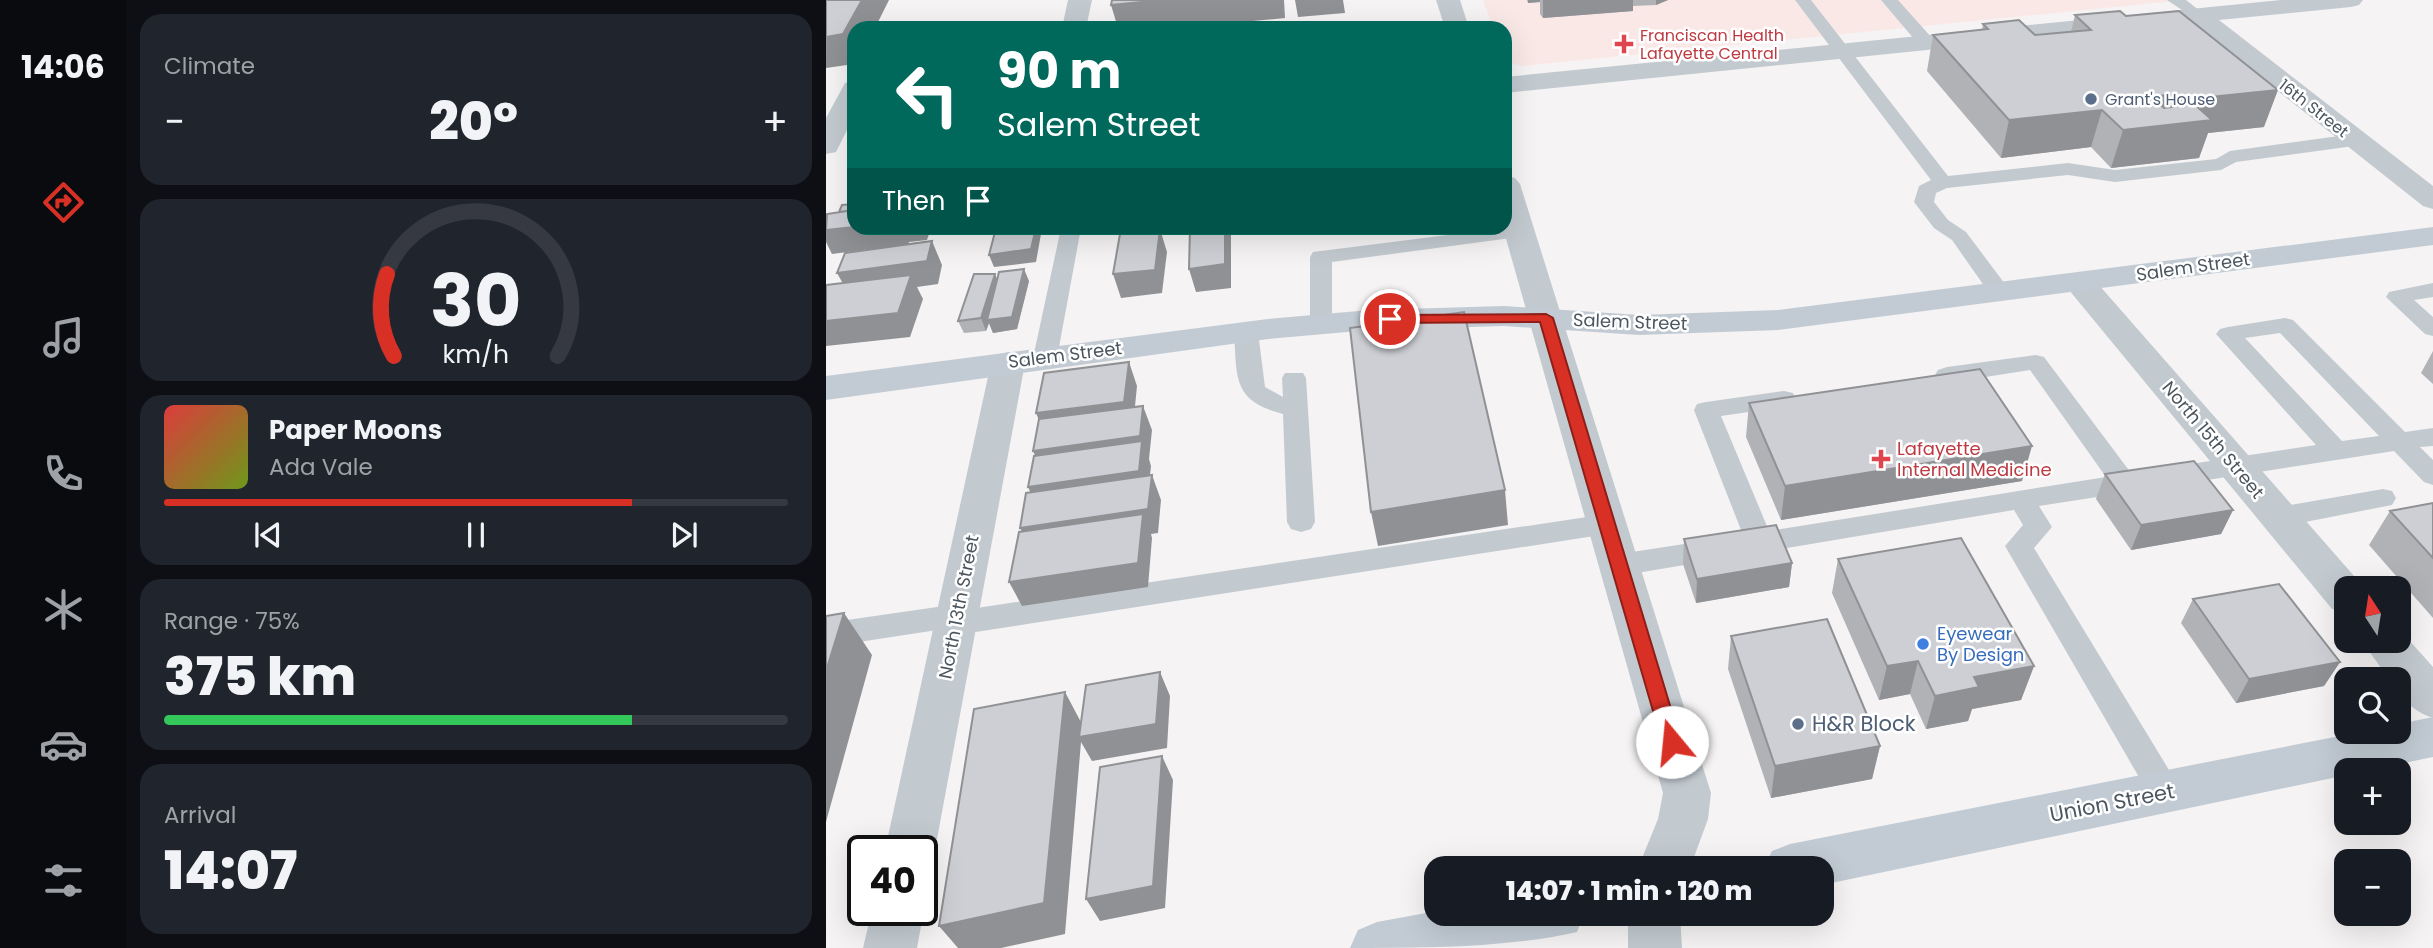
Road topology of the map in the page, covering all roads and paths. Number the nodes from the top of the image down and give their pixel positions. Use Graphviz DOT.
graph roads {
  1 [pos="1080,0"];
  2 [pos="1448,0"];
  3 [pos="1803,0"];
  4 [pos="1889,0"];
  5 [pos="2351,0"];
  6 [pos="2186,7"];
  7 [pos="1076,21"];
  8 [pos="1455,21"];
  9 [pos="1926,42"];
  10 [pos="1842,50"];
  11 [pos="1512,84"];
  12 [pos="847,90"];
  13 [pos="826,91"];
  14 [pos="847,103"];
  15 [pos="2354,140"];
  16 [pos="826,146"];
  17 [pos="2260,153"];
  18 [pos="1942,182"];
  19 [pos="2433,200"];
  20 [pos="1512,208"];
  21 [pos="1512,232"];
  22 [pos="1519,232"];
  23 [pos="1069,235"];
  24 [pos="1433,235"];
  25 [pos="2433,236"];
  26 [pos="2080,282"];
  27 [pos="2433,290"];
  28 [pos="2000,292"];
  29 [pos="1546,318"];
  30 [pos="1321,325"];
  31 [pos="2433,330"];
  32 [pos="1246,332"];
  33 [pos="1027,360"];
  34 [pos="1294,378"];
  35 [pos="1926,378"];
  36 [pos="826,388"];
  37 [pos="1802,396"];
  38 [pos="1295,409"];
  39 [pos="2433,437"];
  40 [pos="2401,443"];
  41 [pos="2336,452"];
  42 [pos="2235,465"];
  43 [pos="2433,476"];
  44 [pos="2124,483"];
  45 [pos="2383,498"];
  46 [pos="2021,499"];
  47 [pos="2278,517"];
  48 [pos="1301,522"];
  49 [pos="1607,524"];
  50 [pos="1759,541"];
  51 [pos="1619,565"];
  52 [pos="2334,582"];
  53 [pos="957,619"];
  54 [pos="826,635"];
  55 [pos="2394,653"];
  56 [pos="2433,699"];
  57 [pos="2433,737"];
  58 [pos="2166,793"];
  59 [pos="913,835"];
  60 [pos="1669,856"];
  61 [pos="1834,859"];
  62 [pos="895,926"];
  63 [pos="1494,926"];
  64 [pos="1654,926"];
  65 [pos="890,948"];
  66 [pos="1377,948"];
  67 [pos="1655,948"];
  1 -- 7 [label="street"];
  2 -- 8 [label="street"];
  3 -- 10 [label="lane"];
  4 -- 9 [label="lane"];
  5 -- 6 [label="street"];
  6 -- 9 [label="street"];
  6 -- 15 [label="street, 16th Street"];
  9 -- 10 [label="street"];
  10 -- 11 [label="street"];
  10 -- 18 [label="lane"];
  12 -- 13 [label="street"];
  14 -- 16 [label="street"];
  15 -- 17 [label="lane"];
  15 -- 19 [label="street, 16th Street"];
  17 -- 18 [label="lane"];
  18 -- 28 [label="lane"];
  20 -- 22 [label="street"];
  21 -- 22 [label="lane"];
  22 -- 29 [label="street"];
  23 -- 33 [label="lane, North 13th Street"];
  24 -- 30 [label="lane"];
  25 -- 26 [label="main road, Salem Street"];
  26 -- 28 [label="main road, Salem Street"];
  26 -- 42 [label="street, North 15th Street"];
  27 -- 31 [label="lane"];
  28 -- 29 [label="main road, Salem Street"];
  29 -- 30 [label="main road, Salem Street"];
  29 -- 49 [label="street"];
  30 -- 32 [label="main road, Salem Street"];
  32 -- 33 [label="main road, Salem Street"];
  32 -- 38 [label="lane"];
  33 -- 36 [label="main road, Salem Street"];
  33 -- 53 [label="street, North 13th Street"];
  34 -- 38 [label="lane"];
  35 -- 44 [label="lane"];
  37 -- 50 [label="lane"];
  38 -- 48 [label="lane"];
  39 -- 40 [label="lane"];
  40 -- 41 [label="lane"];
  40 -- 41 [label="lane"];
  40 -- 43 [label="lane"];
  41 -- 42 [label="lane"];
  42 -- 44 [label="lane"];
  42 -- 47 [label="street, North 15th Street"];
  44 -- 46 [label="lane"];
  45 -- 47 [label="lane"];
  46 -- 50 [label="lane"];
  46 -- 58 [label="lane"];
  47 -- 52 [label="street, North 15th Street"];
  49 -- 51 [label="street"];
  49 -- 53 [label="lane"];
  50 -- 51 [label="lane"];
  51 -- 60 [label="street"];
  53 -- 54 [label="lane"];
  53 -- 59 [label="street, North 13th Street"];
  55 -- 56 [label="street"];
  57 -- 58 [label="main road, Union Street"];
  58 -- 61 [label="main road, Union Street"];
  62 -- 65 [label="street"];
  63 -- 66 [label="main road"];
  64 -- 67 [label="street"];
}
